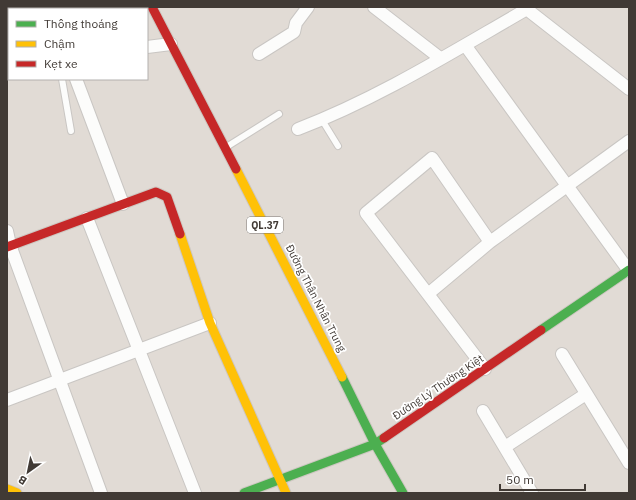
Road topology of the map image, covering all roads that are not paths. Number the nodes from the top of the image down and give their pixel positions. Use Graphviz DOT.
graph roads {
  1 [pos="152,7"];
  2 [pos="308,7"];
  3 [pos="374,7"];
  4 [pos="526,8"];
  5 [pos="171,44"];
  6 [pos="465,45"];
  7 [pos="148,47"];
  8 [pos="259,54"];
  9 [pos="440,58"];
  10 [pos="62,80"];
  11 [pos="76,80"];
  12 [pos="629,89"];
  13 [pos="280,114"];
  14 [pos="322,120"];
  15 [pos="298,129"];
  16 [pos="71,131"];
  17 [pos="629,141"];
  18 [pos="338,146"];
  19 [pos="225,148"];
  20 [pos="569,186"];
  21 [pos="123,204"];
  22 [pos="87,218"];
  23 [pos="7,231"];
  24 [pos="490,242"];
  25 [pos="8,246"];
  26 [pos="629,271"];
  27 [pos="428,294"];
  28 [pos="210,323"];
  29 [pos="138,349"];
  30 [pos="562,354"];
  31 [pos="485,369"];
  32 [pos="61,380"];
  33 [pos="586,394"];
  34 [pos="7,400"];
  35 [pos="483,411"];
  36 [pos="375,444"];
  37 [pos="505,447"];
  38 [pos="629,463"];
  39 [pos="281,479"];
  40 [pos="7,489"];
  41 [pos="17,493"];
  42 [pos="101,493"];
  43 [pos="194,493"];
  44 [pos="244,493"];
  45 [pos="286,493"];
  46 [pos="403,493"];
  47 [pos="532,493"];
  1 -- 5 [label="main road, Đường Thân Nhân Trung / QL.37"];
  2 -- 8 [label="street"];
  3 -- 9 [label="street"];
  4 -- 6 [label="street"];
  4 -- 12 [label="street"];
  5 -- 7 [label="street"];
  5 -- 19 [label="main road, Đường Thân Nhân Trung / QL.37"];
  6 -- 9 [label="street"];
  6 -- 20 [label="street"];
  9 -- 14 [label="street"];
  10 -- 16 [label="lane"];
  11 -- 21 [label="street"];
  13 -- 19 [label="lane"];
  14 -- 15 [label="street"];
  14 -- 18 [label="lane"];
  17 -- 20 [label="street"];
  19 -- 36 [label="main road, Đường Thân Nhân Trung / QL.37"];
  20 -- 24 [label="street"];
  20 -- 26 [label="street"];
  21 -- 22 [label="main road"];
  21 -- 28 [label="main road"];
  22 -- 25 [label="main road"];
  22 -- 29 [label="street"];
  23 -- 25 [label="street"];
  24 -- 27 [label="street"];
  24 -- 27 [label="street"];
  25 -- 32 [label="street"];
  26 -- 31 [label="main road, Đường Lý Thường Kiệt"];
  27 -- 31 [label="street"];
  28 -- 29 [label="street"];
  28 -- 39 [label="main road"];
  29 -- 32 [label="street"];
  29 -- 43 [label="street"];
  30 -- 33 [label="street"];
  31 -- 36 [label="main road, Đường Lý Thường Kiệt"];
  32 -- 34 [label="street"];
  32 -- 42 [label="street"];
  33 -- 37 [label="street"];
  33 -- 38 [label="street"];
  35 -- 37 [label="street"];
  36 -- 39 [label="main road, Đường Lý Thường Kiệt"];
  36 -- 46 [label="main road, Đường Thân Nhân Trung / QL.37"];
  37 -- 47 [label="street"];
  39 -- 44 [label="main road, Đường Lý Thường Kiệt"];
  39 -- 45 [label="main road"];
  40 -- 41 [label="main road"];
}
